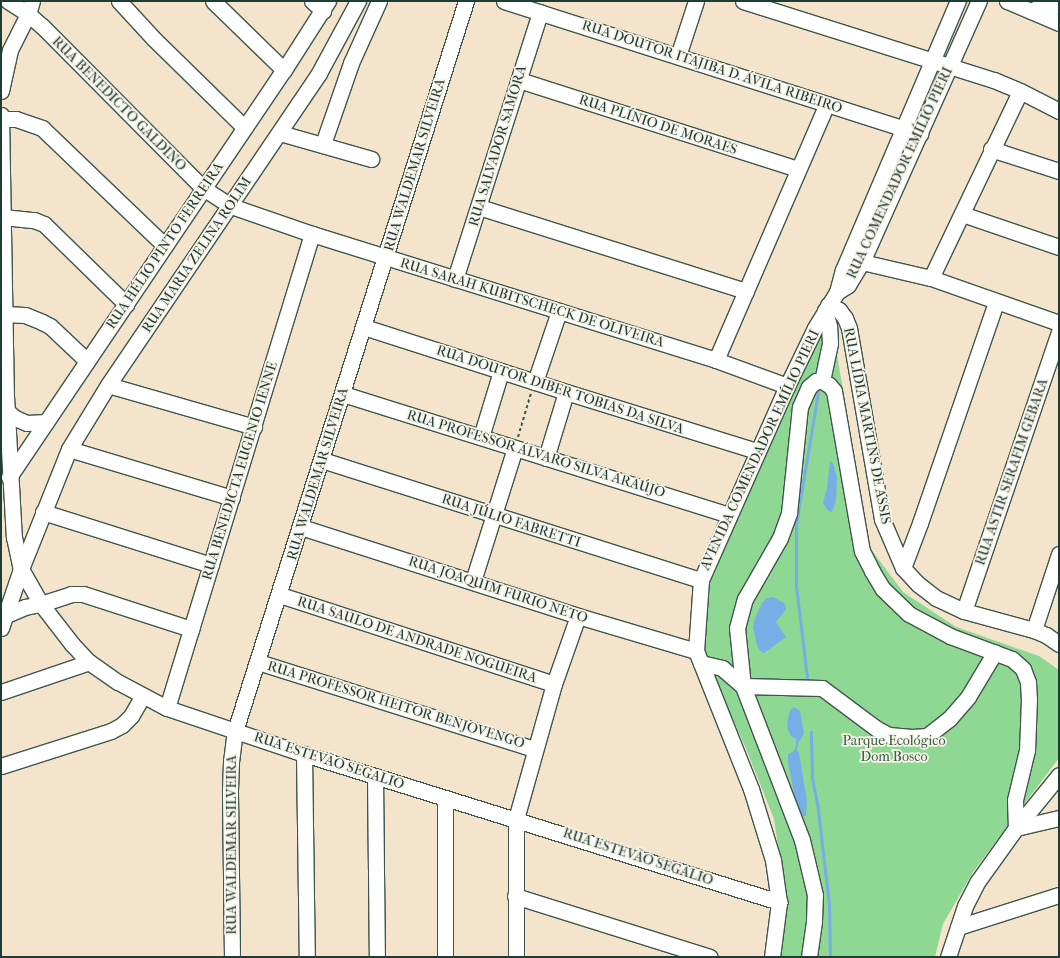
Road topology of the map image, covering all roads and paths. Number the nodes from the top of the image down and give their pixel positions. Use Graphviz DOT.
graph roads {
  1 [pos="8,1"];
  2 [pos="119,1"];
  3 [pos="213,1"];
  4 [pos="358,1"];
  5 [pos="379,1"];
  6 [pos="466,1"];
  7 [pos="504,1"];
  8 [pos="696,1"];
  9 [pos="743,1"];
  10 [pos="958,1"];
  11 [pos="979,1"];
  12 [pos="1007,1"];
  13 [pos="321,4"];
  14 [pos="30,7"];
  15 [pos="1059,7"];
  16 [pos="1031,11"];
  17 [pos="540,12"];
  18 [pos="1059,22"];
  19 [pos="678,56"];
  20 [pos="931,60"];
  21 [pos="950,67"];
  22 [pos="284,70"];
  23 [pos="519,80"];
  24 [pos="1020,90"];
  25 [pos="1,91"];
  26 [pos="827,104"];
  27 [pos="1059,110"];
  28 [pos="1,115"];
  29 [pos="2,119"];
  30 [pos="245,128"];
  31 [pos="902,128"];
  32 [pos="280,133"];
  33 [pos="920,134"];
  34 [pos="324,144"];
  35 [pos="991,149"];
  36 [pos="371,159"];
  37 [pos="798,169"];
  38 [pos="1059,171"];
  39 [pos="203,188"];
  40 [pos="231,206"];
  41 [pos="479,207"];
  42 [pos="962,214"];
  43 [pos="3,217"];
  44 [pos="312,234"];
  45 [pos="165,246"];
  46 [pos="1059,247"];
  47 [pos="386,257"];
  48 [pos="2,259"];
  49 [pos="862,262"];
  50 [pos="931,278"];
  51 [pos="456,279"];
  52 [pos="746,290"];
  53 [pos="837,292"];
  54 [pos="996,302"];
  55 [pos="126,304"];
  56 [pos="826,308"];
  57 [pos="559,311"];
  58 [pos="4,314"];
  59 [pos="1059,323"];
  60 [pos="364,326"];
  61 [pos="1059,332"];
  62 [pos="716,360"];
  63 [pos="87,361"];
  64 [pos="501,371"];
  65 [pos="822,381"];
  66 [pos="535,382"];
  67 [pos="108,385"];
  68 [pos="787,386"];
  69 [pos="566,392"];
  70 [pos="343,394"];
  71 [pos="4,418"];
  72 [pos="46,422"];
  73 [pos="254,427"];
  74 [pos="481,437"];
  75 [pos="515,448"];
  76 [pos="69,449"];
  77 [pos="757,451"];
  78 [pos="546,458"];
  79 [pos="322,460"];
  80 [pos="10,474"];
  81 [pos="1,492"];
  82 [pos="232,498"];
  83 [pos="43,512"];
  84 [pos="729,514"];
  85 [pos="493,515"];
  86 [pos="301,527"];
  87 [pos="7,534"];
  88 [pos="1059,554"];
  89 [pos="211,565"];
  90 [pos="903,568"];
  91 [pos="20,569"];
  92 [pos="701,580"];
  93 [pos="473,581"];
  94 [pos="280,595"];
  95 [pos="41,604"];
  96 [pos="964,611"];
  97 [pos="578,616"];
  98 [pos="3,621"];
  99 [pos="191,629"];
  100 [pos="1034,630"];
  101 [pos="1059,644"];
  102 [pos="995,652"];
  103 [pos="698,657"];
  104 [pos="89,662"];
  105 [pos="258,662"];
  106 [pos="554,684"];
  107 [pos="743,686"];
  108 [pos="7,690"];
  109 [pos="142,697"];
  110 [pos="167,708"];
  111 [pos="235,731"];
  112 [pos="534,749"];
  113 [pos="304,754"];
  114 [pos="1,766"];
  115 [pos="1059,775"];
  116 [pos="375,776"];
  117 [pos="445,798"];
  118 [pos="1059,818"];
  119 [pos="516,819"];
  120 [pos="1016,828"];
  121 [pos="1059,895"];
  122 [pos="515,896"];
  123 [pos="779,902"];
  124 [pos="958,927"];
  125 [pos="232,957"];
  126 [pos="306,957"];
  127 [pos="377,957"];
  128 [pos="445,957"];
  129 [pos="516,957"];
  130 [pos="710,957"];
  131 [pos="772,957"];
  132 [pos="809,957"];
  133 [pos="948,957"];
  1 -- 14 [label="street, RUA BENEDICTO GALDINO"];
  2 -- 30 [label="street"];
  3 -- 22 [label="street"];
  4 -- 32 [label="street, RUA MARIA ZELINA ROLIM"];
  5 -- 34 [label="street"];
  6 -- 47 [label="street, RUA WALDEMAR SILVEIRA"];
  7 -- 17 [label="street, RUA DOUTOR ITAJIBA D. ÁVILA RIBEIRO"];
  8 -- 19 [label="street"];
  9 -- 20 [label="street"];
  10 -- 20 [label="street, RUA COMENDADOR EMÍLIO PIERI"];
  11 -- 21 [label="street, RUA COMENDADOR EMÍLIO PIERI"];
  12 -- 16 [label="street"];
  13 -- 22 [label="street, RUA HÉLIO PINTO FERREIRA"];
  14 -- 25 [label="street"];
  14 -- 39 [label="street, RUA BENEDICTO GALDINO"];
  15 -- 16 [label="street"];
  16 -- 18 [label="street"];
  17 -- 19 [label="street, RUA DOUTOR ITAJIBA D. ÁVILA RIBEIRO"];
  17 -- 23 [label="street, RUA SALVADOR SAMORA"];
  19 -- 26 [label="street, RUA DOUTOR ITAJIBA D. ÁVILA RIBEIRO"];
  20 -- 21 [label="street"];
  20 -- 31 [label="street, RUA COMENDADOR EMÍLIO PIERI"];
  21 -- 24 [label="street"];
  21 -- 33 [label="street, RUA COMENDADOR EMÍLIO PIERI"];
  22 -- 30 [label="street, RUA HÉLIO PINTO FERREIRA"];
  23 -- 37 [label="street, RUA PLÍNIO DE MORAES"];
  23 -- 41 [label="street, RUA SALVADOR SAMORA"];
  24 -- 27 [label="street"];
  24 -- 35 [label="street"];
  26 -- 31 [label="street, RUA DOUTOR ITAJIBA D. ÁVILA RIBEIRO"];
  26 -- 37 [label="street"];
  28 -- 29 [label="street, RUA ESTEVÃO SEGALIO"];
  29 -- 43 [label="street, RUA ESTEVÃO SEGALIO"];
  29 -- 45 [label="street"];
  30 -- 39 [label="street, RUA HÉLIO PINTO FERREIRA"];
  31 -- 33 [label="street, RUA DOUTOR ITAJIBA D. ÁVILA RIBEIRO"];
  31 -- 53 [label="street, RUA COMENDADOR EMÍLIO PIERI"];
  32 -- 34 [label="street"];
  32 -- 40 [label="street, RUA MARIA ZELINA ROLIM"];
  33 -- 49 [label="street, RUA COMENDADOR EMÍLIO PIERI"];
  34 -- 36 [label="street"];
  35 -- 38 [label="street"];
  35 -- 42 [label="street"];
  37 -- 52 [label="street"];
  39 -- 40 [label="street, RUA BENEDICTO GALDINO"];
  39 -- 45 [label="street, RUA HÉLIO PINTO FERREIRA"];
  40 -- 44 [label="street, RUA SARAH KUBITSCHECK DE OLIVEIRA"];
  40 -- 67 [label="street, RUA MARIA ZELINA ROLIM"];
  41 -- 51 [label="street, RUA SALVADOR SAMORA"];
  41 -- 52 [label="street"];
  42 -- 46 [label="street"];
  42 -- 50 [label="street"];
  43 -- 48 [label="street, RUA ESTEVÃO SEGALIO"];
  43 -- 55 [label="street"];
  44 -- 47 [label="street, RUA SARAH KUBITSCHECK DE OLIVEIRA"];
  44 -- 73 [label="street, RUA BENEDICTA EUGENIO IENNE"];
  45 -- 55 [label="street, RUA HÉLIO PINTO FERREIRA"];
  47 -- 51 [label="street, RUA SARAH KUBITSCHECK DE OLIVEIRA"];
  47 -- 60 [label="street, RUA WALDEMAR SILVEIRA"];
  48 -- 58 [label="street, RUA ESTEVÃO SEGALIO"];
  49 -- 50 [label="street"];
  49 -- 53 [label="street, RUA COMENDADOR EMÍLIO PIERI"];
  50 -- 54 [label="street"];
  51 -- 57 [label="street, RUA SARAH KUBITSCHECK DE OLIVEIRA"];
  52 -- 62 [label="street"];
  53 -- 56 [label="street, AVENIDA COMENDADOR EMÍLIO PIERI"];
  54 -- 59 [label="street"];
  54 -- 90 [label="street"];
  55 -- 63 [label="street, RUA HÉLIO PINTO FERREIRA"];
  56 -- 65 [label="street"];
  56 -- 68 [label="street, AVENIDA COMENDADOR EMÍLIO PIERI"];
  56 -- 90 [label="street, RUA LÍDIA MARTINS DE ASSIS"];
  57 -- 62 [label="street, RUA SARAH KUBITSCHECK DE OLIVEIRA"];
  57 -- 66 [label="street"];
  58 -- 63 [label="street"];
  58 -- 71 [label="street, RUA ESTEVÃO SEGALIO"];
  60 -- 64 [label="street, RUA DOUTOR DIBER TOBIAS DA SILVA"];
  60 -- 70 [label="street, RUA WALDEMAR SILVEIRA"];
  61 -- 96 [label="street, RUA ASTIR SERAFIM GEBARA"];
  62 -- 68 [label="street, RUA SARAH KUBITSCHECK DE OLIVEIRA"];
  63 -- 72 [label="street, RUA HÉLIO PINTO FERREIRA"];
  64 -- 66 [label="street, RUA DOUTOR DIBER TOBIAS DA SILVA"];
  64 -- 74 [label="street"];
  65 -- 102 [label="street"];
  65 -- 107 [label="street"];
  66 -- 69 [label="street, RUA DOUTOR DIBER TOBIAS DA SILVA"];
  66 -- 75 [label="path"];
  67 -- 73 [label="street"];
  67 -- 76 [label="street, RUA MARIA ZELINA ROLIM"];
  68 -- 77 [label="street, AVENIDA COMENDADOR EMÍLIO PIERI"];
  69 -- 77 [label="street, RUA DOUTOR DIBER TOBIAS DA SILVA"];
  69 -- 78 [label="street"];
  70 -- 74 [label="street, RUA PROFESSOR ÁLVARO SILVA ARAÚJO"];
  70 -- 79 [label="street, RUA WALDEMAR SILVEIRA"];
  71 -- 72 [label="street"];
  71 -- 80 [label="street, RUA ESTEVÃO SEGALIO"];
  72 -- 80 [label="street, RUA HÉLIO PINTO FERREIRA"];
  73 -- 82 [label="street, RUA BENEDICTA EUGENIO IENNE"];
  74 -- 75 [label="street, RUA PROFESSOR ÁLVARO SILVA ARAÚJO"];
  75 -- 78 [label="street, RUA PROFESSOR ÁLVARO SILVA ARAÚJO"];
  75 -- 85 [label="street"];
  76 -- 82 [label="street"];
  76 -- 83 [label="street, RUA MARIA ZELINA ROLIM"];
  77 -- 84 [label="street, AVENIDA COMENDADOR EMÍLIO PIERI"];
  78 -- 84 [label="street, RUA PROFESSOR ÁLVARO SILVA ARAÚJO"];
  79 -- 85 [label="street, RUA JÚLIO FABRETTI"];
  79 -- 86 [label="street, RUA WALDEMAR SILVEIRA"];
  80 -- 81 [label="street, RUA HÉLIO PINTO FERREIRA"];
  80 -- 87 [label="street, RUA ESTEVÃO SEGALIO"];
  82 -- 89 [label="street, RUA BENEDICTA EUGENIO IENNE"];
  83 -- 87 [label="street, RUA MARIA ZELINA ROLIM"];
  83 -- 89 [label="street"];
  83 -- 91 [label="street, RUA MARIA ZELINA ROLIM"];
  84 -- 92 [label="street, AVENIDA COMENDADOR EMÍLIO PIERI"];
  85 -- 92 [label="street, RUA JÚLIO FABRETTI"];
  85 -- 93 [label="street"];
  86 -- 93 [label="street, RUA JOAQUIM FURIO NETO"];
  86 -- 94 [label="street, RUA WALDEMAR SILVEIRA"];
  87 -- 91 [label="street, RUA ESTEVÃO SEGALIO"];
  88 -- 100 [label="street"];
  89 -- 99 [label="street, RUA BENEDICTA EUGENIO IENNE"];
  90 -- 96 [label="street, RUA LÍDIA MARTINS DE ASSIS"];
  91 -- 95 [label="street, RUA ESTEVÃO SEGALIO"];
  91 -- 98 [label="street, RUA MARIA ZELINA ROLIM"];
  92 -- 103 [label="street, AVENIDA COMENDADOR EMÍLIO PIERI"];
  93 -- 97 [label="street, RUA JOAQUIM FURIO NETO"];
  94 -- 105 [label="street, RUA WALDEMAR SILVEIRA"];
  94 -- 106 [label="street, RUA SAULO DE ANDRADE NOGUEIRA"];
  95 -- 98 [label="street"];
  95 -- 99 [label="street"];
  95 -- 104 [label="street, RUA ESTEVÃO SEGALIO"];
  96 -- 100 [label="street, RUA LÍDIA MARTINS DE ASSIS"];
  97 -- 103 [label="street, RUA JOAQUIM FURIO NETO"];
  97 -- 106 [label="street"];
  99 -- 110 [label="street, RUA BENEDICTA EUGENIO IENNE"];
  100 -- 101 [label="street, RUA LÍDIA MARTINS DE ASSIS"];
  102 -- 107 [label="street"];
  102 -- 120 [label="street"];
  103 -- 107 [label="street, RUA JOAQUIM FURIO NETO"];
  103 -- 123 [label="street, AVENIDA COMENDADOR EMÍLIO PIERI"];
  104 -- 108 [label="street"];
  104 -- 109 [label="street, RUA ESTEVÃO SEGALIO"];
  105 -- 111 [label="street, RUA WALDEMAR SILVEIRA"];
  105 -- 112 [label="street, RUA PROFESSOR HEITOR BENJOVENGO"];
  106 -- 112 [label="street"];
  107 -- 132 [label="street"];
  109 -- 110 [label="street, RUA ESTEVÃO SEGALIO"];
  109 -- 114 [label="street"];
  110 -- 111 [label="street, RUA ESTEVÃO SEGALIO"];
  111 -- 113 [label="street, RUA ESTEVÃO SEGALIO"];
  111 -- 125 [label="street, RUA WALDEMAR SILVEIRA"];
  112 -- 119 [label="street"];
  113 -- 116 [label="street, RUA ESTEVÃO SEGALIO"];
  113 -- 126 [label="street"];
  115 -- 120 [label="street"];
  116 -- 117 [label="street, RUA ESTEVÃO SEGALIO"];
  116 -- 127 [label="street"];
  117 -- 119 [label="street, RUA ESTEVÃO SEGALIO"];
  117 -- 128 [label="street"];
  118 -- 120 [label="street"];
  119 -- 122 [label="street"];
  119 -- 123 [label="street, RUA ESTEVÃO SEGALIO"];
  120 -- 124 [label="street"];
  121 -- 124 [label="street"];
  122 -- 129 [label="street"];
  122 -- 130 [label="street"];
  123 -- 131 [label="street, AVENIDA COMENDADOR EMÍLIO PIERI"];
  124 -- 133 [label="street"];
}
